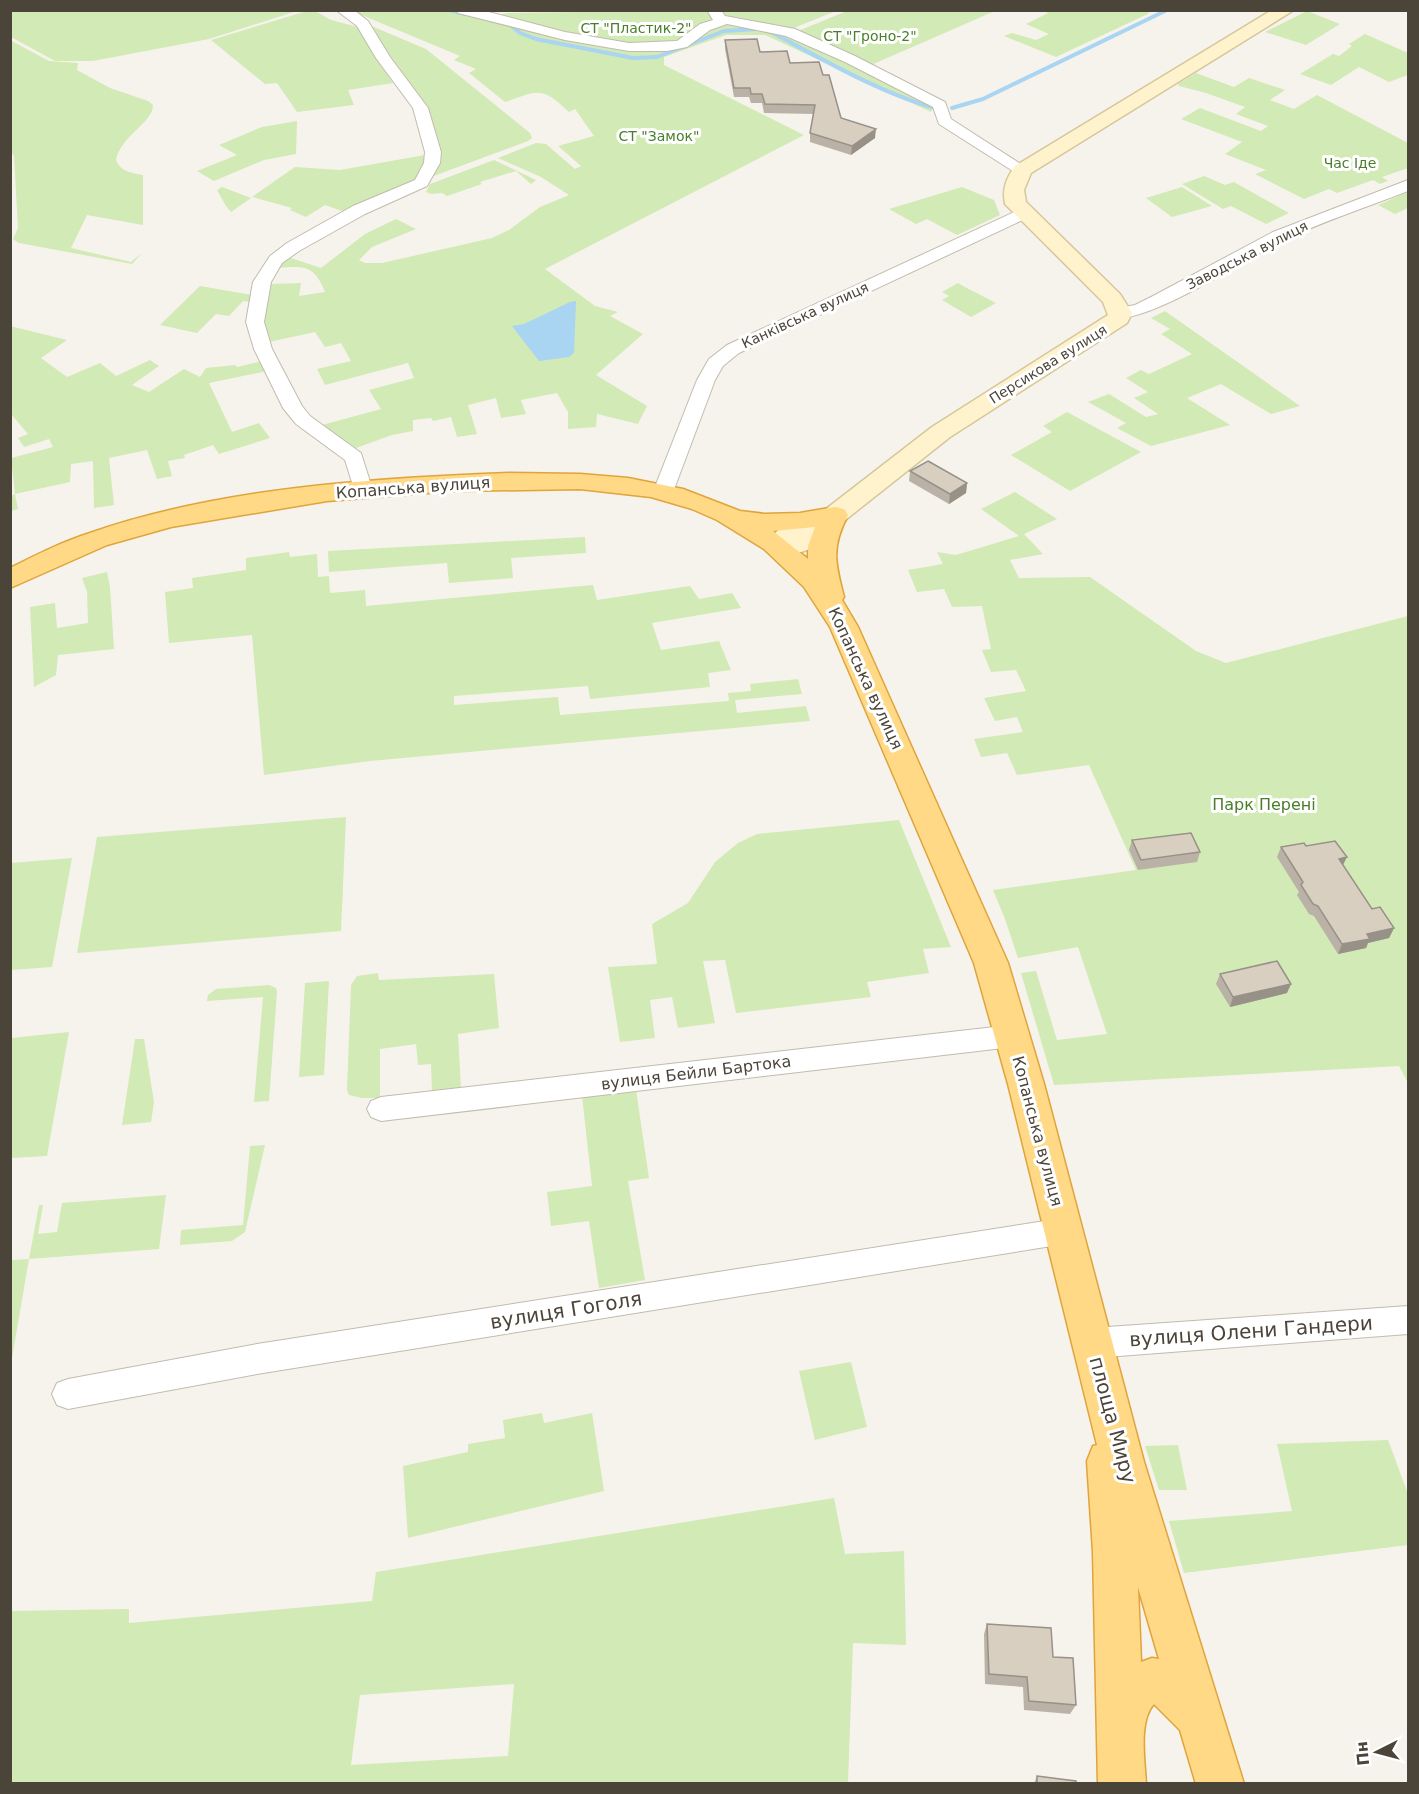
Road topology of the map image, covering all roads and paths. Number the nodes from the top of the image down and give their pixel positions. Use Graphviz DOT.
graph roads {
  1 [pos="463,10"];
  2 [pos="1285,10"];
  3 [pos="337,14"];
  4 [pos="720,15"];
  5 [pos="1022,170"];
  6 [pos="1408,185"];
  7 [pos="1023,213"];
  8 [pos="1120,312"];
  9 [pos="362,488"];
  10 [pos="663,492"];
  11 [pos="726,515"];
  12 [pos="835,515"];
  13 [pos="780,547"];
  14 [pos="10,579"];
  15 [pos="831,602"];
  16 [pos="1012,1036"];
  17 [pos="381,1109"];
  18 [pos="1064,1231"];
  19 [pos="1408,1320"];
  20 [pos="1093,1343"];
  21 [pos="68,1394"];
  22 [pos="1202,1719"];
  23 [pos="1120,1734"];
  24 [pos="1122,1784"];
  25 [pos="1220,1784"];
  1 -- 4 [label="street"];
  2 -- 5 [label="main road"];
  3 -- 9 [label="street"];
  4 -- 5 [label="street"];
  5 -- 7 [label="main road, Персикова вулиця"];
  6 -- 8 [label="street, Заводська вулиця"];
  7 -- 8 [label="main road, Персикова вулиця"];
  7 -- 10 [label="street, Канківська вулиця"];
  8 -- 12 [label="main road, Персикова вулиця"];
  9 -- 10 [label="highway, Копанська вулиця"];
  9 -- 14 [label="highway, Копанська вулиця"];
  10 -- 11 [label="highway, Копанська вулиця"];
  11 -- 12 [label="highway"];
  11 -- 13 [label="highway, Копанська вулиця"];
  12 -- 13 [label="main road, Персикова вулиця"];
  12 -- 15 [label="highway"];
  13 -- 15 [label="highway, Копанська вулиця"];
  15 -- 16 [label="highway, Копанська вулиця"];
  16 -- 17 [label="street, вулиця Бейли Бартока"];
  16 -- 18 [label="highway, Копанська вулиця"];
  18 -- 20 [label="highway, Копанська вулиця"];
  18 -- 21 [label="street, вулиця Гоголя"];
  19 -- 20 [label="street, вулиця Олени Гандери"];
  20 -- 22 [label="highway, площа Миру"];
  20 -- 23 [label="highway, площа Миру"];
  22 -- 23 [label="highway"];
  22 -- 25 [label="highway, площа Миру"];
  23 -- 24 [label="highway, площа Миру"];
}
